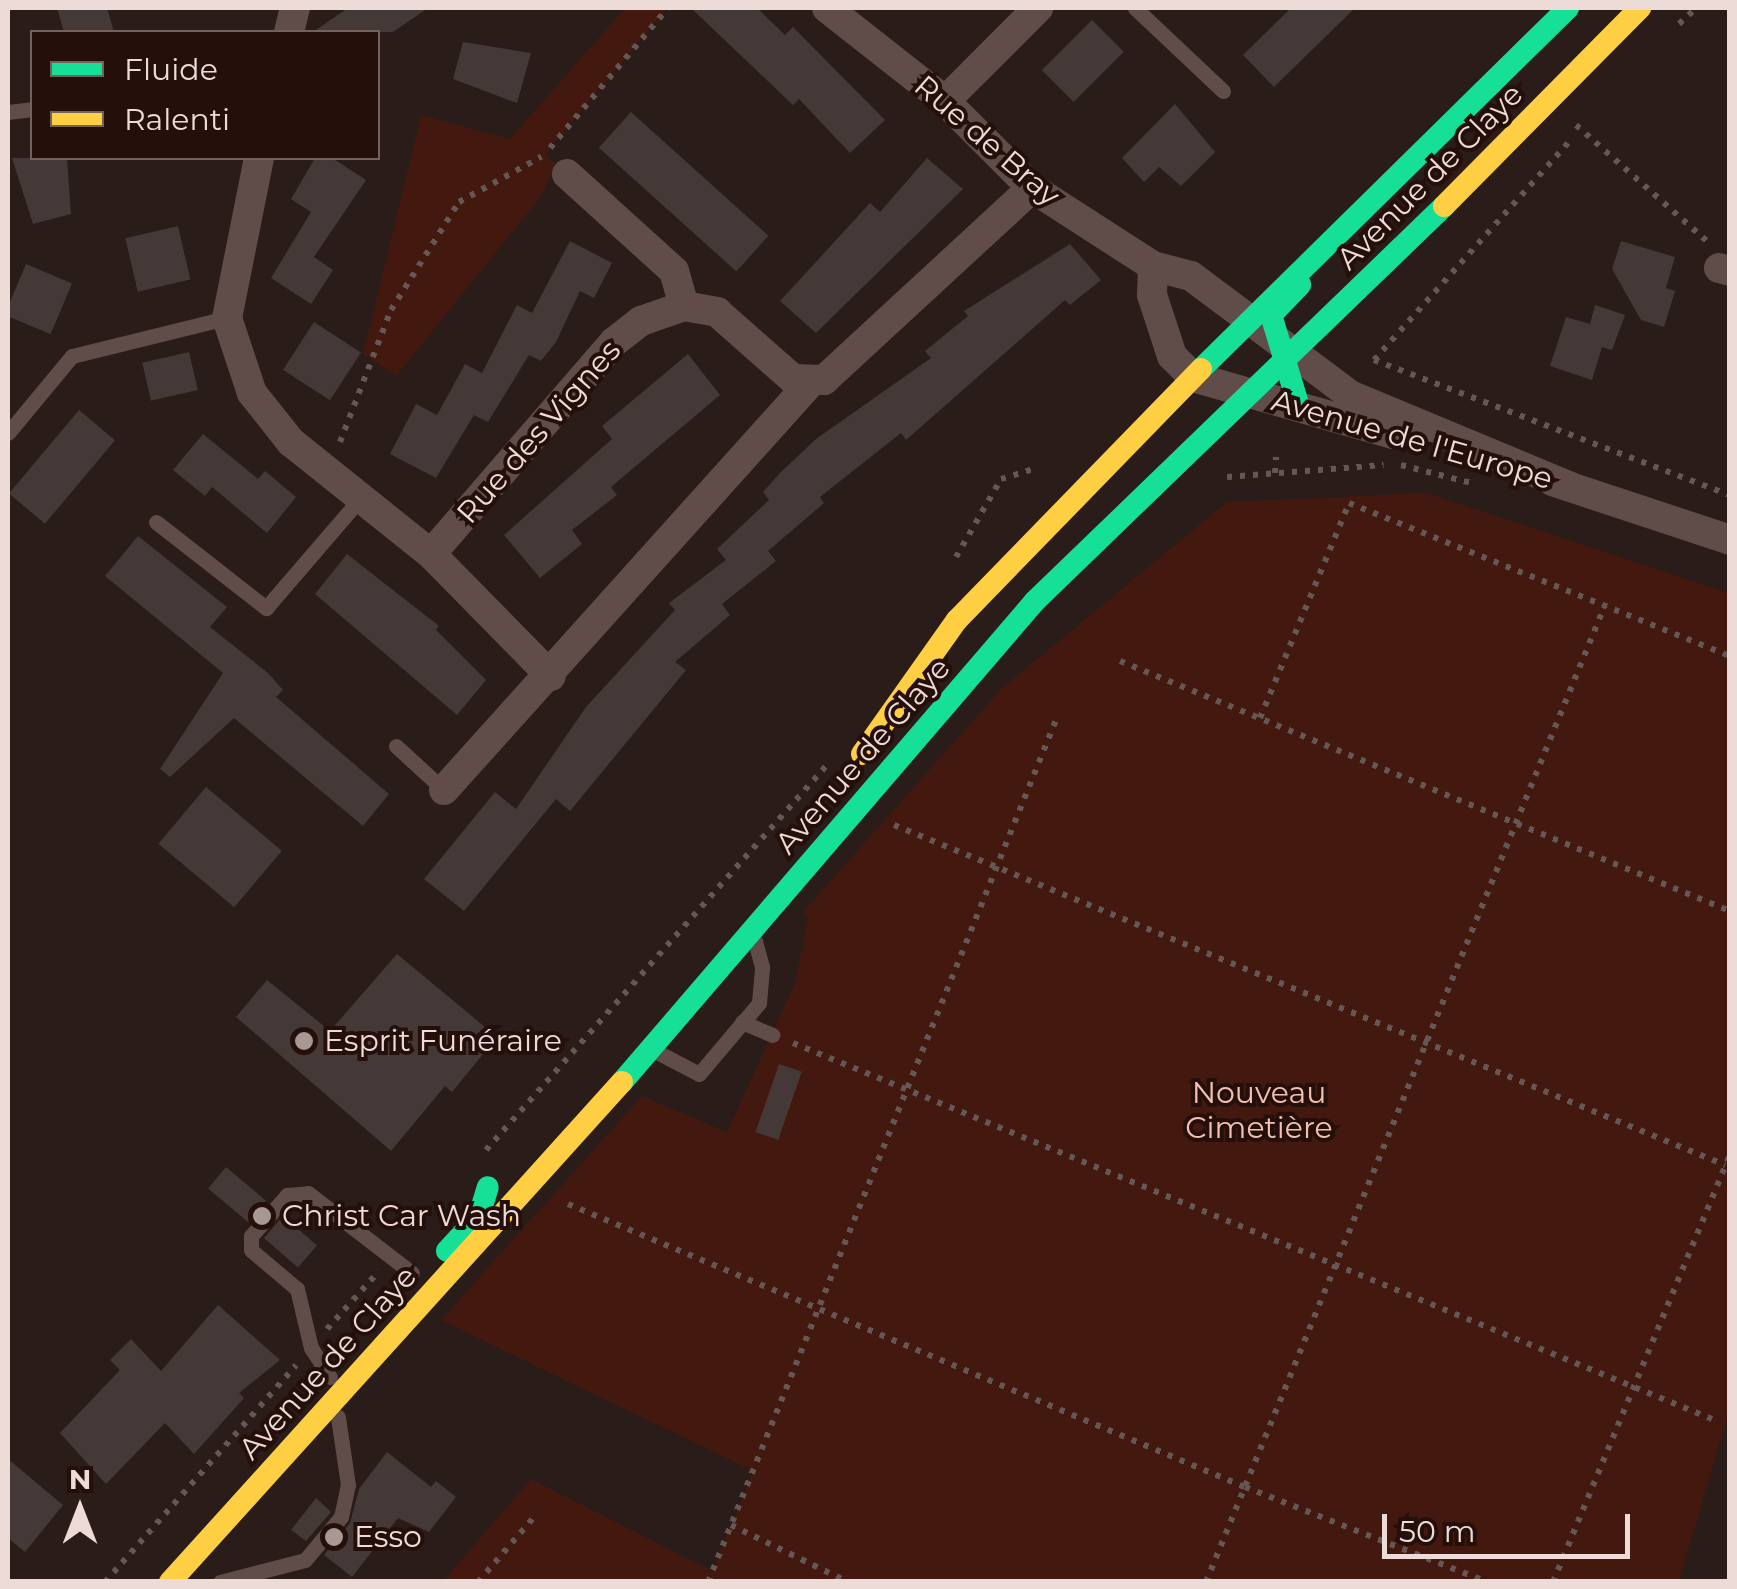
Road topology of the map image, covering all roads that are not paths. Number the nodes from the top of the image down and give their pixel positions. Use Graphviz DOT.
graph roads {
  1 [pos="827,8"];
  2 [pos="1038,8"];
  3 [pos="1134,8"];
  4 [pos="1568,8"];
  5 [pos="1640,8"];
  6 [pos="1491,79"];
  7 [pos="1223,91"];
  8 [pos="945,102"];
  9 [pos="259,160"];
  10 [pos="556,165"];
  11 [pos="1032,188"];
  12 [pos="1152,266"];
  13 [pos="684,306"];
  14 [pos="227,318"];
  15 [pos="1330,321"];
  16 [pos="1245,322"];
  17 [pos="1285,352"];
  18 [pos="1206,381"];
  19 [pos="810,383"];
  20 [pos="1253,394"];
  21 [pos="1299,408"];
  22 [pos="8,433"];
  23 [pos="1572,487"];
  24 [pos="359,500"];
  25 [pos="156,522"];
  26 [pos="1730,540"];
  27 [pos="431,554"];
  28 [pos="1035,600"];
  29 [pos="551,676"];
  30 [pos="396,746"];
  31 [pos="840,766"];
  32 [pos="444,790"];
  33 [pos="757,884"];
  34 [pos="752,931"];
  35 [pos="742,1022"];
  36 [pos="772,1035"];
  37 [pos="624,1042"];
  38 [pos="652,1048"];
  39 [pos="412,1274"];
  40 [pos="392,1297"];
  41 [pos="371,1322"];
  42 [pos="385,1345"];
  43 [pos="332,1388"];
  44 [pos="151,1582"];
  45 [pos="170,1582"];
  46 [pos="220,1582"];
  1 -- 8 [label="street, Rue de Bray"];
  2 -- 8 [label="street"];
  3 -- 7 [label="lane"];
  4 -- 6 [label="main road, Avenue de Claye"];
  5 -- 15 [label="main road, Avenue de Claye"];
  6 -- 16 [label="main road, Avenue de Claye"];
  6 -- 17 [label="main road"];
  8 -- 11 [label="street, Rue de Bray"];
  9 -- 14 [label="street"];
  10 -- 13 [label="street"];
  11 -- 12 [label="street, Rue de Bray"];
  11 -- 19 [label="street"];
  12 -- 16 [label="street, Rue de Bray"];
  12 -- 18 [label="street"];
  13 -- 19 [label="street"];
  13 -- 27 [label="street, Rue des Vignes"];
  14 -- 22 [label="lane"];
  14 -- 24 [label="street"];
  15 -- 17 [label="main road, Avenue de Claye"];
  15 -- 23 [label="street, Avenue de l'Europe"];
  16 -- 17 [label="street, Avenue de l'Europe"];
  16 -- 18 [label="main road, Avenue de Claye"];
  17 -- 20 [label="main road, Avenue de Claye"];
  17 -- 21 [label="main road"];
  17 -- 23 [label="street, Avenue de l'Europe"];
  18 -- 20 [label="street"];
  18 -- 28 [label="main road"];
  18 -- 31 [label="main road, Avenue de Claye"];
  19 -- 29 [label="street"];
  20 -- 21 [label="street, Avenue de l'Europe"];
  20 -- 28 [label="main road, Avenue de Claye"];
  21 -- 23 [label="street, Avenue de l'Europe"];
  23 -- 26 [label="street, Avenue de l'Europe"];
  24 -- 25 [label="lane"];
  24 -- 27 [label="street"];
  27 -- 29 [label="street"];
  28 -- 34 [label="main road, Avenue de Claye"];
  29 -- 32 [label="street"];
  30 -- 32 [label="lane"];
  33 -- 37 [label="main road, Avenue de Claye"];
  34 -- 35 [label="lane"];
  34 -- 38 [label="main road, Avenue de Claye"];
  35 -- 36 [label="lane"];
  35 -- 38 [label="lane"];
  38 -- 42 [label="main road, Avenue de Claye"];
  39 -- 40 [label="main road, Avenue de Claye"];
  39 -- 42 [label="main road, Avenue de Claye"];
  39 -- 43 [label="lane"];
  41 -- 43 [label="main road, Avenue de Claye"];
  42 -- 43 [label="main road, Avenue de Claye"];
  43 -- 44 [label="main road, Avenue de Claye"];
  43 -- 45 [label="main road, Avenue de Claye"];
  43 -- 46 [label="lane"];
}
